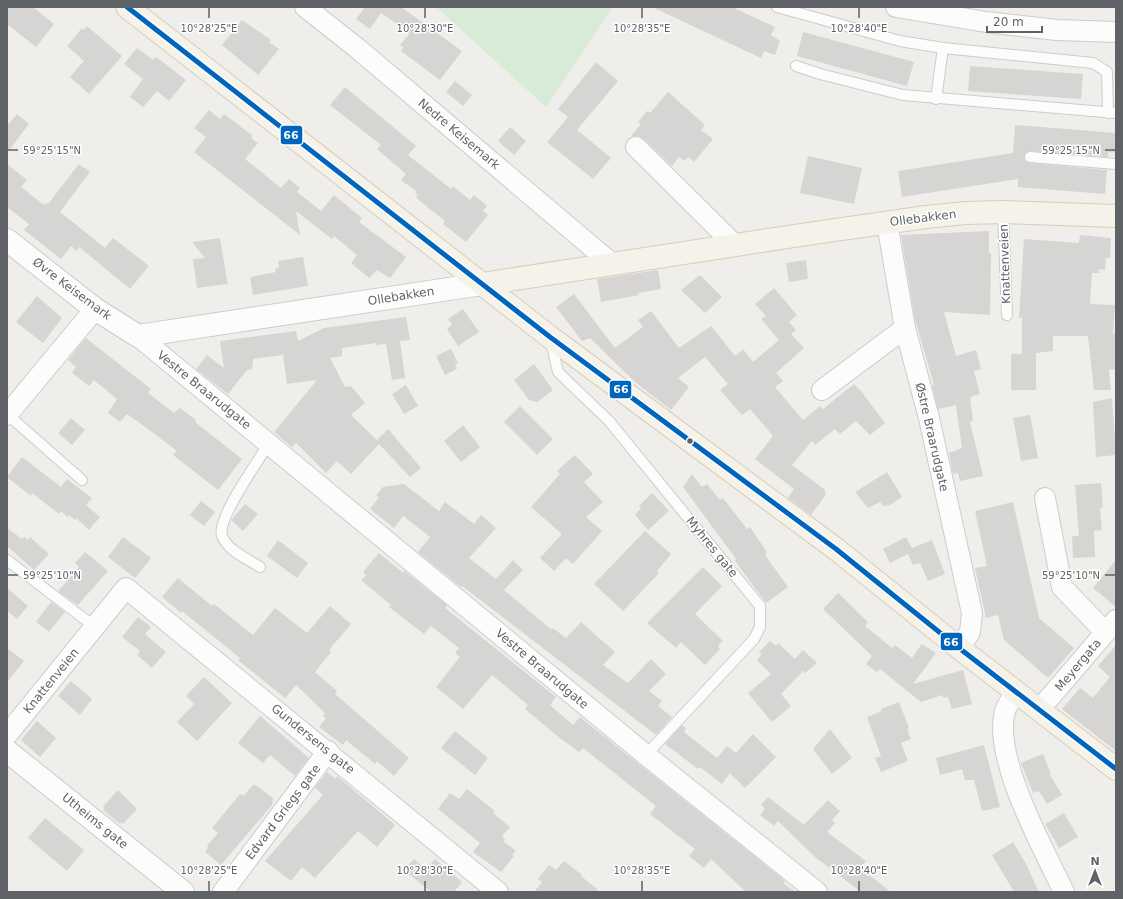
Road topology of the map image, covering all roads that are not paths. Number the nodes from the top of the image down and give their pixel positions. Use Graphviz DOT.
graph roads {
  1 [pos="127,7"];
  2 [pos="305,7"];
  3 [pos="777,7"];
  4 [pos="896,7"];
  5 [pos="1116,32"];
  6 [pos="943,48"];
  7 [pos="796,66"];
  8 [pos="936,99"];
  9 [pos="1112,113"];
  10 [pos="636,147"];
  11 [pos="1030,157"];
  12 [pos="1116,164"];
  13 [pos="1003,212"];
  14 [pos="1116,216"];
  15 [pos="887,223"];
  16 [pos="7,240"];
  17 [pos="735,245"];
  18 [pos="611,263"];
  19 [pos="482,284"];
  20 [pos="95,309"];
  21 [pos="1007,315"];
  22 [pos="905,328"];
  23 [pos="138,336"];
  24 [pos="550,337"];
  25 [pos="822,390"];
  26 [pos="7,415"];
  27 [pos="269,443"];
  28 [pos="82,480"];
  29 [pos="1045,498"];
  30 [pos="7,560"];
  31 [pos="260,568"];
  32 [pos="126,588"];
  33 [pos="95,626"];
  34 [pos="1111,626"];
  35 [pos="959,648"];
  36 [pos="1016,692"];
  37 [pos="1039,710"];
  38 [pos="7,734"];
  39 [pos="7,751"];
  40 [pos="328,751"];
  41 [pos="646,755"];
  42 [pos="1116,769"];
  43 [pos="182,892"];
  44 [pos="223,892"];
  45 [pos="498,892"];
  46 [pos="817,892"];
  47 [pos="1064,892"];
  1 -- 19 [label="main road"];
  2 -- 18 [label="street, Nedre Keisemark"];
  3 -- 6 [label="lane"];
  4 -- 5 [label="street"];
  6 -- 8 [label="lane"];
  6 -- 9 [label="lane"];
  7 -- 8 [label="lane"];
  8 -- 9 [label="lane"];
  10 -- 17 [label="street"];
  11 -- 12 [label="lane"];
  13 -- 14 [label="main road, Ollebakken"];
  13 -- 15 [label="main road, Ollebakken"];
  13 -- 21 [label="lane, Knattenveien"];
  15 -- 17 [label="main road, Ollebakken"];
  15 -- 22 [label="street, Østre Braarudgate"];
  16 -- 20 [label="street, Øvre Keisemark"];
  17 -- 18 [label="main road, Ollebakken"];
  18 -- 19 [label="main road, Ollebakken"];
  19 -- 23 [label="street, Ollebakken"];
  19 -- 24 [label="main road"];
  20 -- 23 [label="street, Øvre Keisemark"];
  20 -- 26 [label="street"];
  22 -- 25 [label="street"];
  22 -- 35 [label="street, Østre Braarudgate"];
  23 -- 27 [label="street, Vestre Braarudgate"];
  24 -- 35 [label="main road"];
  24 -- 41 [label="lane, Myhres gate"];
  26 -- 28 [label="lane"];
  27 -- 31 [label="lane"];
  27 -- 41 [label="street, Vestre Braarudgate"];
  29 -- 34 [label="street"];
  30 -- 33 [label="lane"];
  32 -- 33 [label="street, Knattenveien"];
  32 -- 40 [label="street, Gundersens gate"];
  33 -- 38 [label="street, Knattenveien"];
  34 -- 37 [label="street, Meyergata"];
  35 -- 36 [label="main road"];
  36 -- 37 [label="main road"];
  36 -- 47 [label="street"];
  37 -- 42 [label="main road"];
  39 -- 43 [label="street, Utheims gate"];
  40 -- 44 [label="street, Edvard Griegs gate"];
  40 -- 45 [label="street, Gundersens gate"];
  41 -- 46 [label="street, Vestre Braarudgate"];
}
